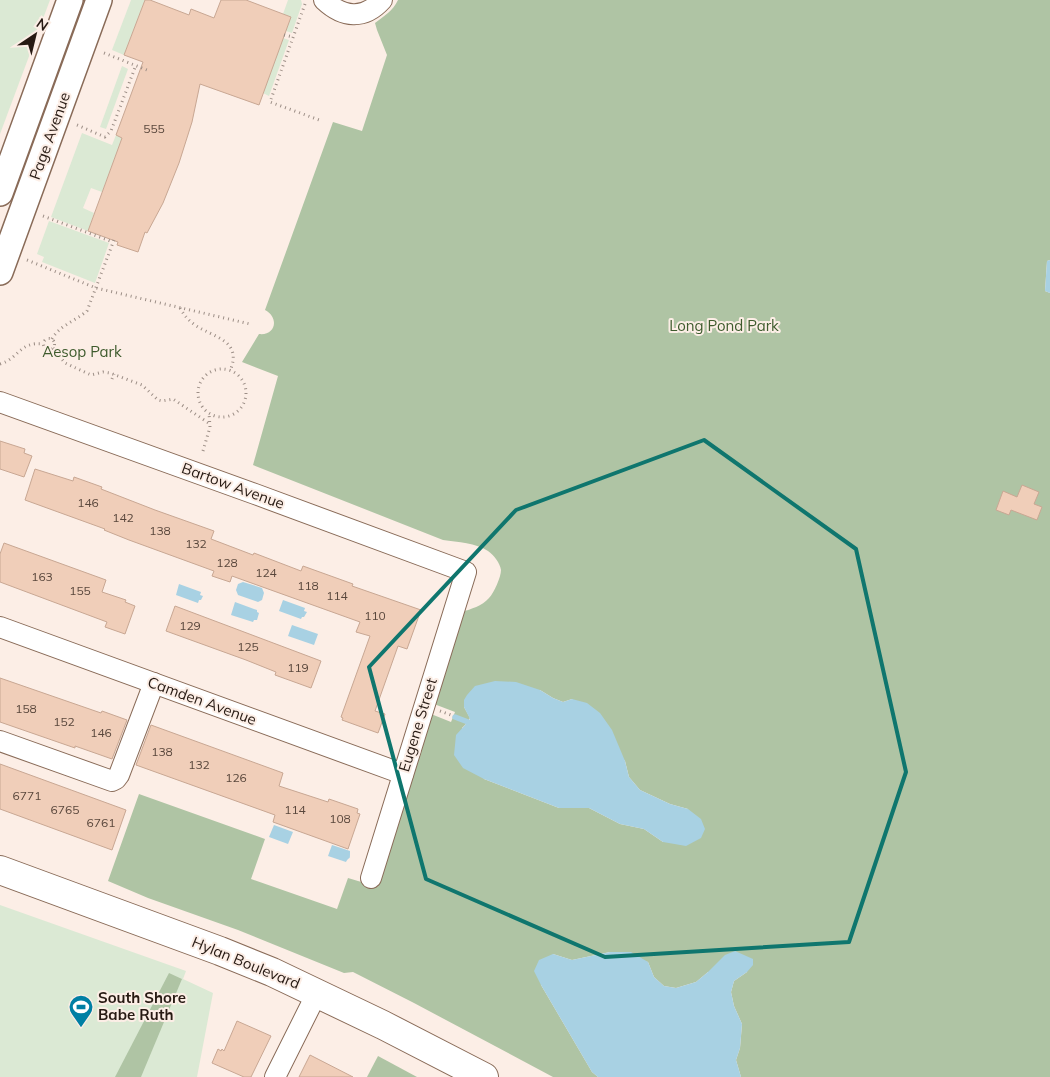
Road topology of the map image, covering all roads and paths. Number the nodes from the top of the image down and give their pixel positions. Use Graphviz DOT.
graph roads {
  1 [pos="70,0"];
  2 [pos="99,0"];
  3 [pos="382,0"];
  4 [pos="315,2"];
  5 [pos="284,35"];
  6 [pos="294,38"];
  7 [pos="104,53"];
  8 [pos="136,65"];
  9 [pos="148,70"];
  10 [pos="322,121"];
  11 [pos="77,125"];
  12 [pos="0,193"];
  13 [pos="43,216"];
  14 [pos="27,260"];
  15 [pos="0,272"];
  16 [pos="96,288"];
  17 [pos="180,308"];
  18 [pos="250,324"];
  19 [pos="52,339"];
  20 [pos="44,344"];
  21 [pos="53,348"];
  22 [pos="0,364"];
  23 [pos="230,370"];
  24 [pos="114,374"];
  25 [pos="112,379"];
  26 [pos="0,402"];
  27 [pos="209,413"];
  28 [pos="210,424"];
  29 [pos="203,451"];
  30 [pos="466,572"];
  31 [pos="0,627"];
  32 [pos="154,683"];
  33 [pos="0,741"];
  34 [pos="403,774"];
  35 [pos="0,870"];
  36 [pos="371,878"];
  37 [pos="317,993"];
  38 [pos="275,1077"];
  39 [pos="484,1077"];
  1 -- 12 [label="street, Page Avenue"];
  2 -- 15 [label="street, Page Avenue"];
  3 -- 4 [label="street"];
  4 -- 6 [label="path"];
  5 -- 6 [label="path"];
  6 -- 10 [label="path"];
  7 -- 8 [label="path"];
  8 -- 9 [label="path"];
  8 -- 11 [label="path"];
  13 -- 16 [label="path"];
  14 -- 16 [label="path"];
  16 -- 17 [label="path"];
  16 -- 19 [label="path"];
  17 -- 18 [label="path"];
  17 -- 23 [label="path"];
  19 -- 20 [label="path"];
  19 -- 21 [label="path"];
  20 -- 21 [label="path"];
  20 -- 22 [label="path"];
  21 -- 24 [label="path"];
  23 -- 27 [label="path"];
  23 -- 27 [label="path"];
  24 -- 25 [label="path"];
  24 -- 28 [label="path"];
  26 -- 30 [label="street, Bartow Avenue"];
  27 -- 28 [label="path"];
  28 -- 29 [label="path"];
  30 -- 34 [label="street, Eugene Street"];
  31 -- 32 [label="street, Camden Avenue"];
  32 -- 33 [label="street"];
  32 -- 34 [label="street, Camden Avenue"];
  34 -- 36 [label="street, Eugene Street"];
  35 -- 37 [label="main road, Hylan Boulevard"];
  37 -- 38 [label="street"];
  37 -- 39 [label="main road, Hylan Boulevard"];
}
